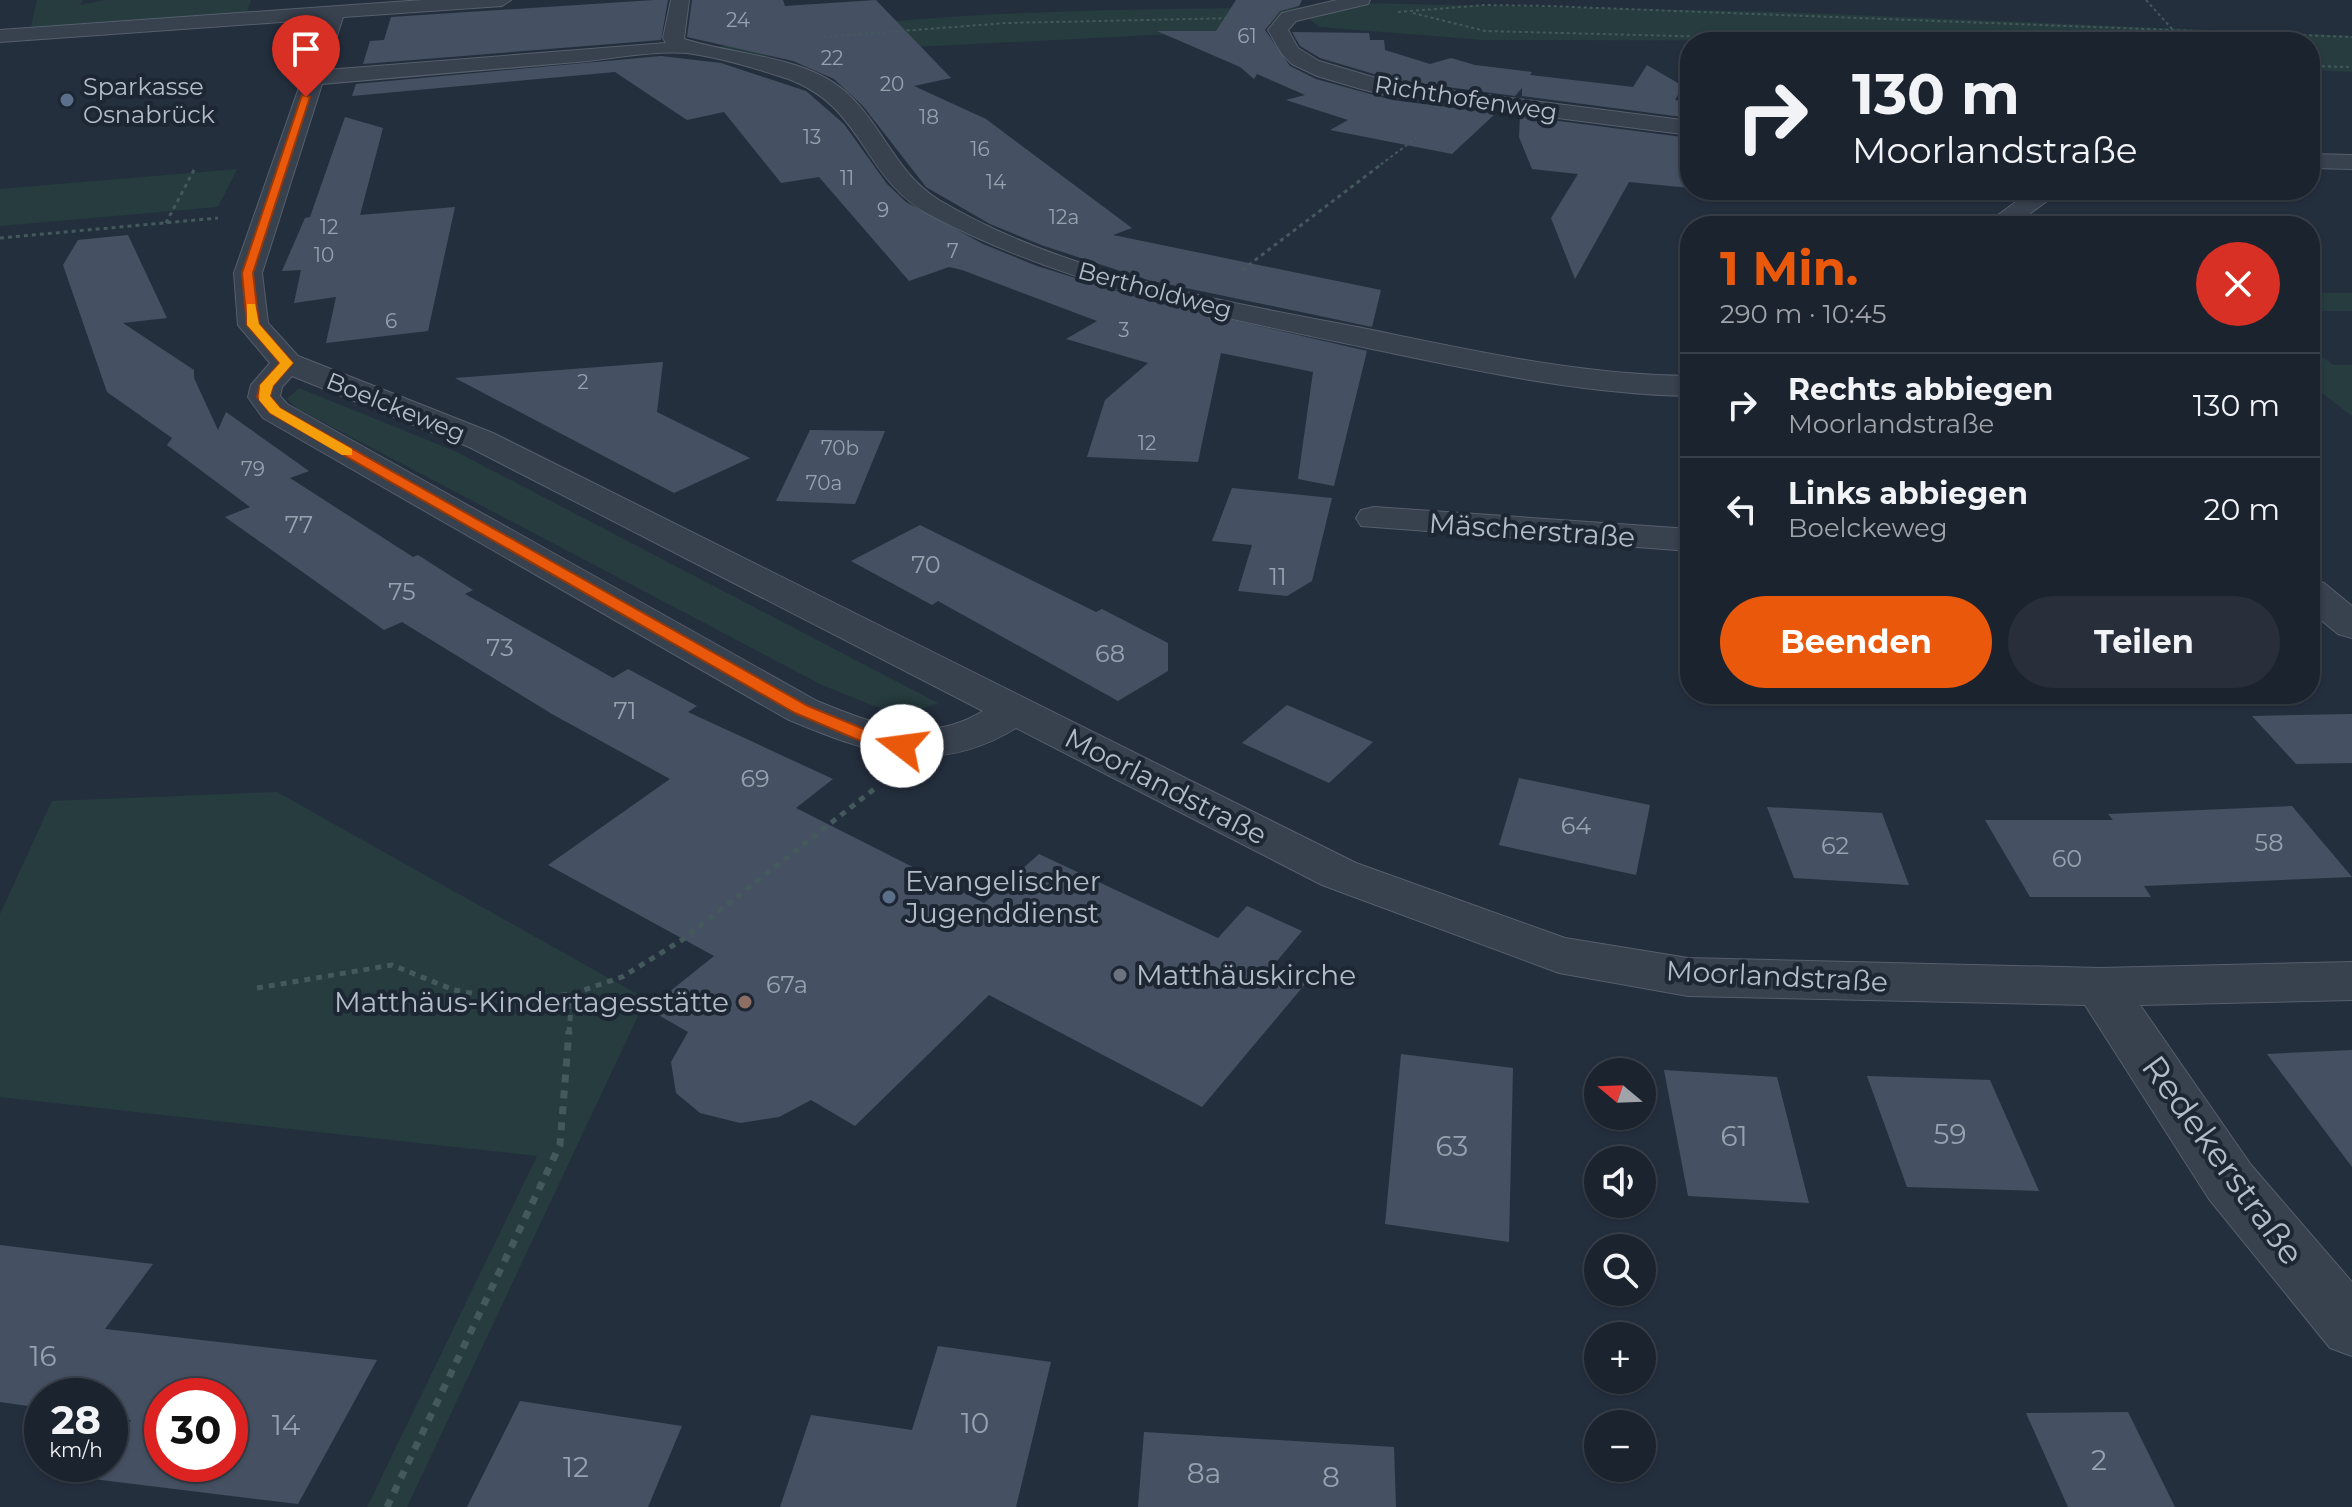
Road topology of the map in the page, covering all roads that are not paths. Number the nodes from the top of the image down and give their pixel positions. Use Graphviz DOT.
graph roads {
  1 [pos="502,0"];
  2 [pos="680,0"];
  3 [pos="1361,0"];
  4 [pos="335,12"];
  5 [pos="0,36"];
  6 [pos="686,47"];
  7 [pos="312,78"];
  8 [pos="1680,127"];
  9 [pos="2320,161"];
  10 [pos="2352,162"];
  11 [pos="2034,200"];
  12 [pos="2011,216"];
  13 [pos="287,363"];
  14 [pos="1680,386"];
  15 [pos="481,440"];
  16 [pos="1374,518"];
  17 [pos="1680,539"];
  18 [pos="2320,599"];
  19 [pos="2352,626"];
  20 [pos="1017,709"];
  21 [pos="2352,981"];
  22 [pos="2100,987"];
  23 [pos="2352,1328"];
  1 -- 4 [label="street"];
  2 -- 6 [label="street"];
  3 -- 8 [label="street, Richthofenweg"];
  4 -- 5 [label="street"];
  4 -- 7 [label="street, Boelckeweg"];
  6 -- 7 [label="street, Bertholdweg"];
  6 -- 14 [label="street, Bertholdweg"];
  7 -- 13 [label="street, Boelckeweg"];
  9 -- 10 [label="street"];
  11 -- 12 [label="street"];
  13 -- 15 [label="street, Boelckeweg"];
  13 -- 20 [label="street"];
  15 -- 20 [label="street, Moorlandstraße"];
  16 -- 17 [label="street, Mäscherstraße"];
  18 -- 19 [label="street"];
  20 -- 22 [label="street, Moorlandstraße"];
  21 -- 22 [label="street, Moorlandstraße"];
  22 -- 23 [label="street, Redekerstraße"];
}
